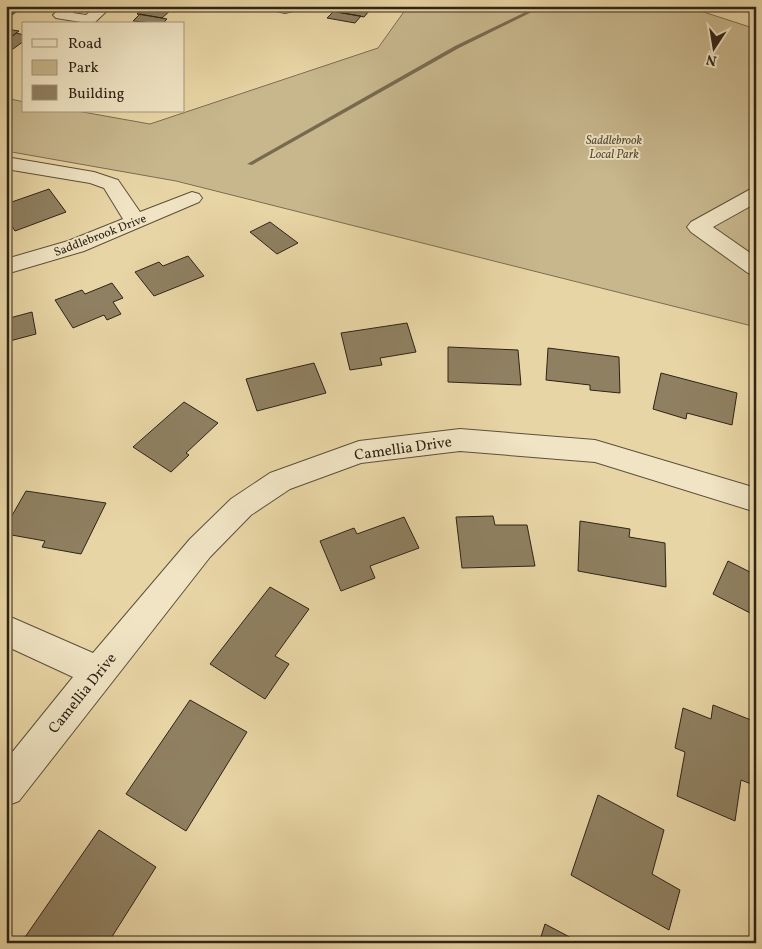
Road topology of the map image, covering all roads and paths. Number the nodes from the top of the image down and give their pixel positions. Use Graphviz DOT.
graph roads {
  1 [pos="72,6"];
  2 [pos="105,6"];
  3 [pos="272,6"];
  4 [pos="297,6"];
  5 [pos="6,163"];
  6 [pos="756,194"];
  7 [pos="192,198"];
  8 [pos="136,222"];
  9 [pos="6,268"];
  10 [pos="756,268"];
  11 [pos="756,500"];
  12 [pos="6,630"];
  13 [pos="98,672"];
  14 [pos="6,788"];
  1 -- 2 [label="street"];
  3 -- 4 [label="street"];
  5 -- 8 [label="street"];
  6 -- 10 [label="street"];
  7 -- 8 [label="street, Saddlebrook Drive"];
  8 -- 9 [label="street, Saddlebrook Drive"];
  11 -- 13 [label="street, Camellia Drive"];
  12 -- 13 [label="street"];
  13 -- 14 [label="street, Camellia Drive"];
}
